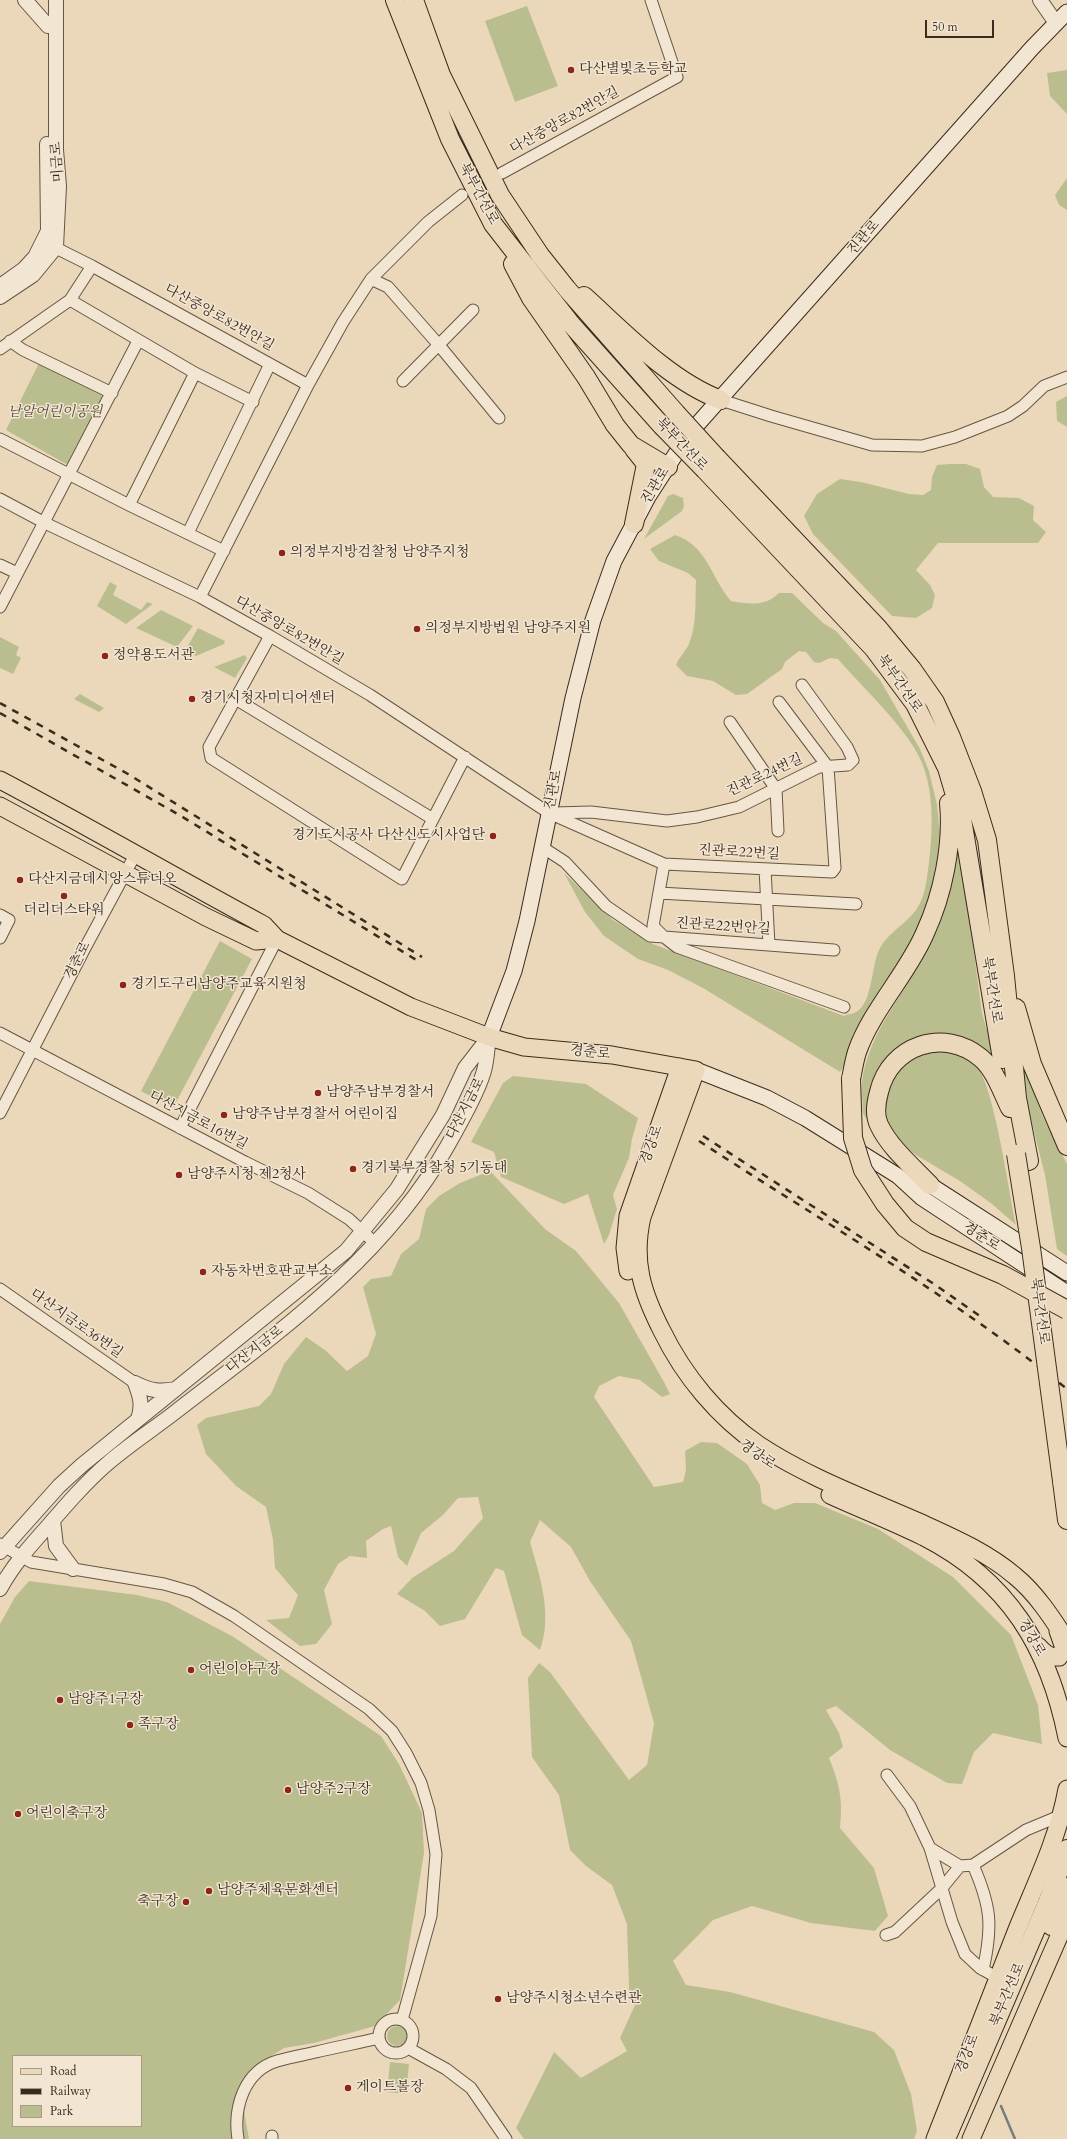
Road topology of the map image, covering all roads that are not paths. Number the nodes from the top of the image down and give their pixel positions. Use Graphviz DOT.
graph roads {
  1 [pos="25,0"];
  2 [pos="48,0"];
  3 [pos="56,0"];
  4 [pos="395,0"];
  5 [pos="414,0"];
  6 [pos="651,0"];
  7 [pos="1040,0"];
  8 [pos="1067,12"];
  9 [pos="1056,24"];
  10 [pos="48,26"];
  11 [pos="502,173"];
  12 [pos="462,195"];
  13 [pos="493,224"];
  14 [pos="50,245"];
  15 [pos="540,255"];
  16 [pos="92,266"];
  17 [pos="371,279"];
  18 [pos="0,286"];
  19 [pos="0,297"];
  20 [pos="70,300"];
  21 [pos="473,310"];
  22 [pos="10,341"];
  23 [pos="138,341"];
  24 [pos="438,344"];
  25 [pos="0,349"];
  26 [pos="270,364"];
  27 [pos="195,372"];
  28 [pos="1067,376"];
  29 [pos="403,382"];
  30 [pos="308,385"];
  31 [pos="112,393"];
  32 [pos="721,400"];
  33 [pos="253,402"];
  34 [pos="499,418"];
  35 [pos="0,439"];
  36 [pos="631,445"];
  37 [pos="711,464"];
  38 [pos="668,467"];
  39 [pos="70,474"];
  40 [pos="0,499"];
  41 [pos="129,505"];
  42 [pos="45,523"];
  43 [pos="634,524"];
  44 [pos="188,533"];
  45 [pos="224,551"];
  46 [pos="0,565"];
  47 [pos="17,573"];
  48 [pos="200,597"];
  49 [pos="0,607"];
  50 [pos="270,636"];
  51 [pos="802,685"];
  52 [pos="234,698"];
  53 [pos="779,702"];
  54 [pos="730,722"];
  55 [pos="465,757"];
  56 [pos="828,767"];
  57 [pos="947,768"];
  58 [pos="0,780"];
  59 [pos="776,789"];
  60 [pos="0,806"];
  61 [pos="550,813"];
  62 [pos="433,819"];
  63 [pos="778,831"];
  64 [pos="542,847"];
  65 [pos="135,855"];
  66 [pos="664,864"];
  67 [pos="765,869"];
  68 [pos="126,872"];
  69 [pos="659,893"];
  70 [pos="767,899"];
  71 [pos="856,904"];
  72 [pos="0,915"];
  73 [pos="664,937"];
  74 [pos="0,938"];
  75 [pos="277,939"];
  76 [pos="769,945"];
  77 [pos="834,950"];
  78 [pos="1005,976"];
  79 [pos="844,1008"];
  80 [pos="0,1034"];
  81 [pos="489,1037"];
  82 [pos="32,1051"];
  83 [pos="688,1069"];
  84 [pos="1010,1108"];
  85 [pos="0,1113"];
  86 [pos="180,1128"];
  87 [pos="1067,1146"];
  88 [pos="1023,1157"];
  89 [pos="898,1176"];
  90 [pos="930,1185"];
  91 [pos="363,1232"];
  92 [pos="376,1244"];
  93 [pos="1067,1273"];
  94 [pos="0,1289"];
  95 [pos="1067,1293"];
  96 [pos="1067,1310"];
  97 [pos="135,1383"];
  98 [pos="176,1389"];
  99 [pos="138,1419"];
  100 [pos="1067,1440"];
  101 [pos="54,1520"];
  102 [pos="1067,1520"];
  103 [pos="1,1548"];
  104 [pos="20,1556"];
  105 [pos="73,1569"];
  106 [pos="0,1589"];
  107 [pos="1032,1592"];
  108 [pos="1007,1602"];
  109 [pos="1056,1624"];
  110 [pos="1067,1641"];
  111 [pos="1038,1646"];
  112 [pos="1067,1738"];
  113 [pos="887,1775"];
  114 [pos="1067,1789"];
  115 [pos="1065,1815"];
  116 [pos="930,1848"];
  117 [pos="1067,1849"];
  118 [pos="973,1865"];
  119 [pos="960,1866"];
  120 [pos="1067,1887"];
  121 [pos="942,1888"];
  122 [pos="1067,1918"];
  123 [pos="886,1935"];
  124 [pos="990,1974"];
  125 [pos="402,2020"];
  126 [pos="379,2038"];
  127 [pos="408,2048"];
  128 [pos="238,2139"];
  129 [pos="506,2139"];
  130 [pos="935,2139"];
  131 [pos="946,2139"];
  132 [pos="957,2139"];
  133 [pos="970,2139"];
  1 -- 10 [label="street"];
  2 -- 10 [label="street, 미금로"];
  3 -- 14 [label="street, 미금로"];
  4 -- 13 [label="highway, 북부간선로"];
  5 -- 15 [label="highway, 북부간선로"];
  6 -- 11 [label="street, 다산중앙로82번안길"];
  7 -- 9 [label="street"];
  8 -- 9 [label="main road, 진관로"];
  9 -- 32 [label="main road, 진관로"];
  10 -- 14 [label="street, 미금로"];
  12 -- 17 [label="street"];
  13 -- 36 [label="highway"];
  13 -- 37 [label="highway, 북부간선로, bridge"];
  14 -- 16 [label="street, 다산중앙로82번안길"];
  14 -- 18 [label="street, 미금로"];
  14 -- 19 [label="street, 미금로"];
  15 -- 32 [label="highway"];
  15 -- 37 [label="highway, 북부간선로, bridge"];
  16 -- 20 [label="street"];
  16 -- 26 [label="street, 다산중앙로82번안길"];
  17 -- 24 [label="street"];
  17 -- 30 [label="street"];
  20 -- 22 [label="street"];
  20 -- 23 [label="street"];
  21 -- 24 [label="street"];
  22 -- 25 [label="street"];
  22 -- 31 [label="street"];
  23 -- 27 [label="street"];
  23 -- 31 [label="street"];
  24 -- 29 [label="street"];
  24 -- 34 [label="street"];
  26 -- 30 [label="street, 다산중앙로82번안길"];
  26 -- 33 [label="street"];
  27 -- 33 [label="street"];
  27 -- 41 [label="street"];
  28 -- 32 [label="street"];
  30 -- 45 [label="street"];
  31 -- 39 [label="street"];
  32 -- 38 [label="main road, 진관로"];
  33 -- 44 [label="street"];
  35 -- 39 [label="street"];
  36 -- 38 [label="highway"];
  36 -- 43 [label="highway"];
  37 -- 57 [label="highway, 북부간선로"];
  37 -- 78 [label="highway, 북부간선로"];
  38 -- 43 [label="main road, 진관로"];
  39 -- 41 [label="street"];
  39 -- 42 [label="street"];
  40 -- 42 [label="street, 다산중앙로82번안길"];
  41 -- 44 [label="street"];
  42 -- 47 [label="street"];
  42 -- 48 [label="street, 다산중앙로82번안길"];
  43 -- 61 [label="main road, 진관로"];
  44 -- 45 [label="street"];
  45 -- 48 [label="street"];
  46 -- 47 [label="street"];
  47 -- 49 [label="street"];
  48 -- 50 [label="street, 다산중앙로82번안길"];
  50 -- 52 [label="street"];
  50 -- 55 [label="street, 다산중앙로82번안길"];
  51 -- 56 [label="street, 진관로24번길"];
  52 -- 62 [label="street"];
  52 -- 62 [label="street"];
  53 -- 56 [label="street"];
  54 -- 59 [label="street"];
  55 -- 61 [label="street, 다산중앙로82번안길"];
  55 -- 62 [label="street"];
  56 -- 59 [label="street, 진관로24번길"];
  56 -- 67 [label="street, 진관로22번길"];
  57 -- 84 [label="highway, 북부간선로"];
  57 -- 96 [label="highway, bridge"];
  58 -- 65 [label="main road, 경춘로"];
  59 -- 61 [label="street, 진관로24번길"];
  59 -- 63 [label="street"];
  60 -- 68 [label="main road"];
  61 -- 64 [label="main road, 진관로"];
  61 -- 66 [label="street, 진관로22번길"];
  64 -- 73 [label="street"];
  64 -- 81 [label="main road, 진관로"];
  65 -- 68 [label="street, 경춘로"];
  65 -- 75 [label="main road, 경춘로"];
  66 -- 67 [label="street, 진관로22번길"];
  66 -- 69 [label="street, 진관로22번안길"];
  67 -- 70 [label="street"];
  68 -- 75 [label="main road"];
  68 -- 82 [label="street, 경춘로"];
  69 -- 70 [label="street"];
  69 -- 73 [label="street, 진관로22번안길"];
  70 -- 71 [label="street"];
  70 -- 76 [label="street"];
  72 -- 74 [label="street"];
  73 -- 76 [label="street, 진관로22번안길"];
  73 -- 79 [label="street"];
  75 -- 81 [label="main road, 경춘로"];
  75 -- 86 [label="street"];
  76 -- 77 [label="street, 진관로22번안길"];
  78 -- 87 [label="highway"];
  78 -- 88 [label="highway, 북부간선로"];
  80 -- 82 [label="street, 다산지금로16번길"];
  81 -- 83 [label="main road, 경춘로"];
  81 -- 91 [label="street, 다산지금로"];
  81 -- 92 [label="street, 다산지금로"];
  82 -- 85 [label="street"];
  82 -- 86 [label="street, 다산지금로16번길"];
  83 -- 89 [label="main road, 경춘로"];
  83 -- 107 [label="main road, 경강로"];
  83 -- 108 [label="main road, 경강로"];
  84 -- 88 [label="highway, 북부간선로"];
  84 -- 90 [label="highway"];
  86 -- 91 [label="street, 다산지금로16번길"];
  88 -- 100 [label="highway, 북부간선로"];
  88 -- 102 [label="highway, 북부간선로, bridge"];
  89 -- 90 [label="main road, 경춘로"];
  89 -- 95 [label="main road, 경춘로"];
  90 -- 93 [label="main road, 경춘로"];
  91 -- 92 [label="street, 다산지금로16번길"];
  91 -- 98 [label="street, 다산지금로"];
  92 -- 101 [label="street, 다산지금로"];
  94 -- 97 [label="street, 다산지금로36번길"];
  97 -- 98 [label="street"];
  97 -- 99 [label="street"];
  98 -- 99 [label="street, 다산지금로"];
  99 -- 103 [label="street, 다산지금로"];
  101 -- 104 [label="street, 다산지금로"];
  101 -- 105 [label="street"];
  103 -- 104 [label="street"];
  104 -- 105 [label="street"];
  104 -- 106 [label="street, 다산지금로"];
  105 -- 125 [label="street"];
  107 -- 108 [label="main road"];
  107 -- 109 [label="main road, 경강로"];
  108 -- 111 [label="main road, 경강로"];
  109 -- 110 [label="main road, 경강로"];
  109 -- 111 [label="main road"];
  111 -- 112 [label="main road, 경강로"];
  113 -- 116 [label="street"];
  114 -- 115 [label="main road, 경강로"];
  115 -- 118 [label="street"];
  115 -- 124 [label="main road, 경강로"];
  116 -- 119 [label="street"];
  116 -- 121 [label="street"];
  117 -- 131 [label="highway, 북부간선로"];
  118 -- 119 [label="street"];
  118 -- 124 [label="street"];
  119 -- 121 [label="street"];
  120 -- 132 [label="highway, 북부간선로"];
  121 -- 123 [label="street"];
  121 -- 124 [label="street"];
  122 -- 133 [label="main road"];
  124 -- 130 [label="main road, 경강로"];
  125 -- 126 [label="street"];
  125 -- 127 [label="street"];
  126 -- 127 [label="street"];
  126 -- 128 [label="street"];
  127 -- 129 [label="street"];
}
